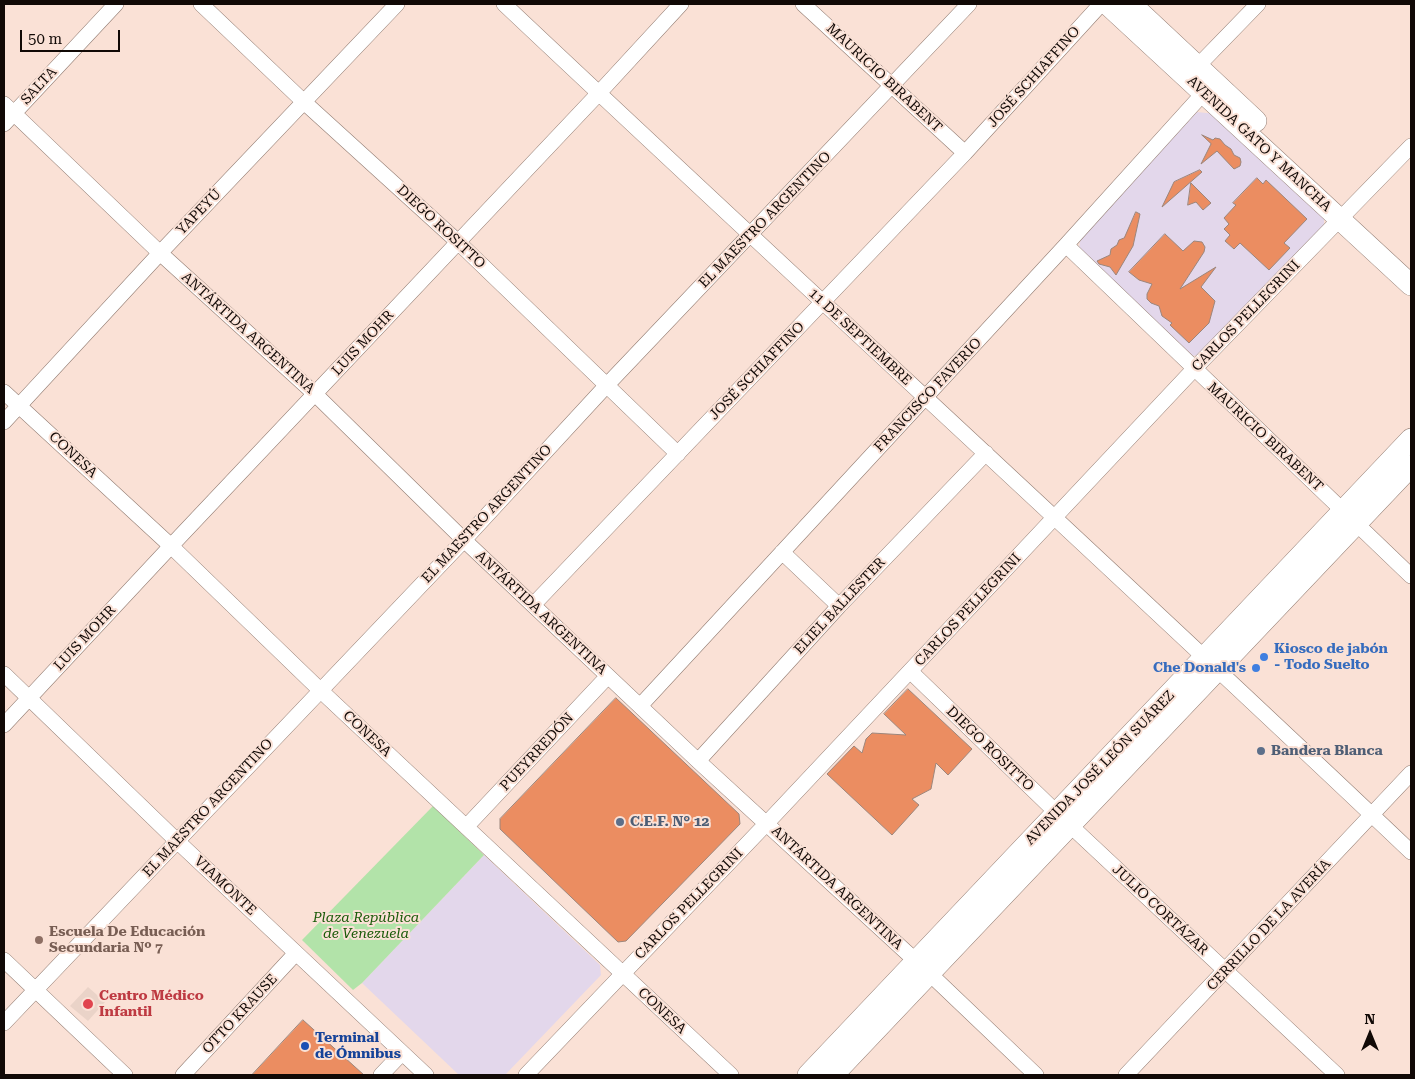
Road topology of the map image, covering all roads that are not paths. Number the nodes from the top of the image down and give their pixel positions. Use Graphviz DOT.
graph roads {
  1 [pos="116,4"];
  2 [pos="201,4"];
  3 [pos="397,4"];
  4 [pos="504,4"];
  5 [pos="681,4"];
  6 [pos="803,4"];
  7 [pos="969,4"];
  8 [pos="1101,4"];
  9 [pos="1107,4"];
  10 [pos="1131,4"];
  11 [pos="1258,4"];
  12 [pos="1192,72"];
  13 [pos="892,85"];
  14 [pos="1209,88"];
  15 [pos="599,93"];
  16 [pos="304,102"];
  17 [pos="7,114"];
  18 [pos="1411,146"];
  19 [pos="965,153"];
  20 [pos="1345,214"];
  21 [pos="750,236"];
  22 [pos="458,242"];
  23 [pos="1066,245"];
  24 [pos="160,253"];
  25 [pos="1411,266"];
  26 [pos="1411,285"];
  27 [pos="822,302"];
  28 [pos="1194,369"];
  29 [pos="606,386"];
  30 [pos="4,392"];
  31 [pos="315,394"];
  32 [pos="925,398"];
  33 [pos="19,406"];
  34 [pos="4,422"];
  35 [pos="1411,439"];
  36 [pos="986,453"];
  37 [pos="678,454"];
  38 [pos="1411,466"];
  39 [pos="1055,518"];
  40 [pos="1350,518"];
  41 [pos="464,540"];
  42 [pos="171,546"];
  43 [pos="782,552"];
  44 [pos="1411,576"];
  45 [pos="533,605"];
  46 [pos="839,606"];
  47 [pos="1211,663"];
  48 [pos="910,672"];
  49 [pos="4,674"];
  50 [pos="608,676"];
  51 [pos="320,690"];
  52 [pos="30,697"];
  53 [pos="640,706"];
  54 [pos="4,725"];
  55 [pos="698,761"];
  56 [pos="1411,773"];
  57 [pos="1373,815"];
  58 [pos="1063,820"];
  59 [pos="767,823"];
  60 [pos="466,827"];
  61 [pos="178,841"];
  62 [pos="1411,852"];
  63 [pos="296,952"];
  64 [pos="4,960"];
  65 [pos="923,967"];
  66 [pos="1225,971"];
  67 [pos="622,974"];
  68 [pos="35,990"];
  69 [pos="4,1023"];
  70 [pos="402,1053"];
  71 [pos="126,1075"];
  72 [pos="183,1075"];
  73 [pos="381,1075"];
  74 [pos="426,1075"];
  75 [pos="526,1075"];
  76 [pos="731,1075"];
  77 [pos="808,1075"];
  78 [pos="834,1075"];
  79 [pos="1036,1075"];
  80 [pos="1126,1075"];
  81 [pos="1337,1075"];
  1 -- 17 [label="street, SALTA"];
  2 -- 16 [label="street, DIEGO ROSITTO"];
  3 -- 16 [label="street, YAPEYÚ"];
  4 -- 15 [label="street, 11 DE SEPTIEMBRE"];
  5 -- 15 [label="street, LUIS MOHR"];
  6 -- 13 [label="street, MAURICIO BIRABENT"];
  7 -- 13 [label="street, EL MAESTRO ARGENTINO"];
  8 -- 19 [label="street, JOSÉ SCHIAFFINO"];
  9 -- 12 [label="main road, AVENIDA GATO Y MANCHA"];
  10 -- 12 [label="main road, AVENIDA GATO Y MANCHA"];
  11 -- 12 [label="street"];
  12 -- 14 [label="main road, AVENIDA GATO Y MANCHA"];
  13 -- 19 [label="street, MAURICIO BIRABENT"];
  13 -- 21 [label="street, EL MAESTRO ARGENTINO"];
  14 -- 20 [label="main road, AVENIDA GATO Y MANCHA"];
  14 -- 23 [label="street, FRANCISCO FAVERIO"];
  15 -- 21 [label="street, 11 DE SEPTIEMBRE"];
  15 -- 22 [label="street, LUIS MOHR"];
  16 -- 22 [label="street, DIEGO ROSITTO"];
  16 -- 24 [label="street, YAPEYÚ"];
  17 -- 24 [label="street, ANTÁRTIDA ARGENTINA"];
  18 -- 20 [label="street, CARLOS PELLEGRINI"];
  19 -- 27 [label="street, JOSÉ SCHIAFFINO"];
  20 -- 25 [label="main road, AVENIDA GATO Y MANCHA"];
  20 -- 26 [label="main road, AVENIDA GATO Y MANCHA"];
  20 -- 28 [label="street, CARLOS PELLEGRINI"];
  21 -- 27 [label="street, 11 DE SEPTIEMBRE"];
  21 -- 29 [label="street, EL MAESTRO ARGENTINO"];
  22 -- 29 [label="street, DIEGO ROSITTO"];
  22 -- 31 [label="street, LUIS MOHR"];
  23 -- 28 [label="street, MAURICIO BIRABENT"];
  23 -- 32 [label="street, FRANCISCO FAVERIO"];
  24 -- 31 [label="street, ANTÁRTIDA ARGENTINA"];
  24 -- 33 [label="street, YAPEYÚ"];
  27 -- 32 [label="street, 11 DE SEPTIEMBRE"];
  27 -- 37 [label="street, JOSÉ SCHIAFFINO"];
  28 -- 39 [label="street, CARLOS PELLEGRINI"];
  28 -- 40 [label="street, MAURICIO BIRABENT"];
  29 -- 37 [label="street, DIEGO ROSITTO"];
  29 -- 41 [label="street, EL MAESTRO ARGENTINO"];
  30 -- 33 [label="street, CONESA"];
  31 -- 41 [label="street, ANTÁRTIDA ARGENTINA"];
  31 -- 42 [label="street, LUIS MOHR"];
  32 -- 36 [label="street, 11 DE SEPTIEMBRE"];
  32 -- 43 [label="street, FRANCISCO FAVERIO"];
  33 -- 34 [label="street, YAPEYÚ"];
  33 -- 42 [label="street, CONESA"];
  35 -- 40 [label="main road, AVENIDA JOSÉ LEÓN SUÁREZ"];
  36 -- 39 [label="street, 11 DE SEPTIEMBRE"];
  36 -- 46 [label="street, ELIEL BALLESTER"];
  37 -- 45 [label="street, JOSÉ SCHIAFFINO"];
  38 -- 40 [label="main road, AVENIDA JOSÉ LEÓN SUÁREZ"];
  39 -- 47 [label="street, 11 DE SEPTIEMBRE"];
  39 -- 48 [label="street, CARLOS PELLEGRINI"];
  40 -- 44 [label="street, MAURICIO BIRABENT"];
  40 -- 47 [label="main road, AVENIDA JOSÉ LEÓN SUÁREZ"];
  41 -- 45 [label="street, ANTÁRTIDA ARGENTINA"];
  41 -- 51 [label="street, EL MAESTRO ARGENTINO"];
  42 -- 51 [label="street, CONESA"];
  42 -- 52 [label="street, LUIS MOHR"];
  43 -- 46 [label="street"];
  43 -- 53 [label="street, FRANCISCO FAVERIO"];
  45 -- 50 [label="street, ANTÁRTIDA ARGENTINA"];
  46 -- 55 [label="street, ELIEL BALLESTER"];
  47 -- 57 [label="street, 11 DE SEPTIEMBRE"];
  47 -- 58 [label="main road, AVENIDA JOSÉ LEÓN SUÁREZ"];
  48 -- 58 [label="street, DIEGO ROSITTO"];
  48 -- 59 [label="street, CARLOS PELLEGRINI"];
  49 -- 52 [label="street, VIAMONTE"];
  50 -- 53 [label="street, ANTÁRTIDA ARGENTINA"];
  50 -- 60 [label="street, PUEYRREDÓN"];
  51 -- 60 [label="street, CONESA"];
  51 -- 61 [label="street, EL MAESTRO ARGENTINO"];
  52 -- 54 [label="street, LUIS MOHR"];
  52 -- 61 [label="street, VIAMONTE"];
  53 -- 55 [label="street, ANTÁRTIDA ARGENTINA"];
  55 -- 59 [label="street, ANTÁRTIDA ARGENTINA"];
  56 -- 57 [label="street, CERRILLO DE LA AVERÍA"];
  57 -- 62 [label="street, 11 DE SEPTIEMBRE"];
  57 -- 66 [label="street, CERRILLO DE LA AVERÍA"];
  58 -- 65 [label="main road, AVENIDA JOSÉ LEÓN SUÁREZ"];
  58 -- 66 [label="street, JULIO CORTÁZAR"];
  59 -- 65 [label="street, ANTÁRTIDA ARGENTINA"];
  59 -- 67 [label="street, CARLOS PELLEGRINI"];
  60 -- 67 [label="street, CONESA"];
  61 -- 63 [label="street, VIAMONTE"];
  61 -- 68 [label="street, EL MAESTRO ARGENTINO"];
  63 -- 70 [label="street, VIAMONTE"];
  63 -- 72 [label="street, OTTO KRAUSE"];
  64 -- 68 [label="street"];
  65 -- 77 [label="main road, AVENIDA JOSÉ LEÓN SUÁREZ"];
  65 -- 78 [label="main road, AVENIDA JOSÉ LEÓN SUÁREZ"];
  65 -- 79 [label="street, ANTÁRTIDA ARGENTINA"];
  66 -- 80 [label="street, CERRILLO DE LA AVERÍA"];
  66 -- 81 [label="street, JULIO CORTÁZAR"];
  67 -- 75 [label="street, CARLOS PELLEGRINI"];
  67 -- 76 [label="street, CONESA"];
  68 -- 69 [label="street, EL MAESTRO ARGENTINO"];
  68 -- 71 [label="street"];
  70 -- 73 [label="street"];
  70 -- 74 [label="street, VIAMONTE"];
}
